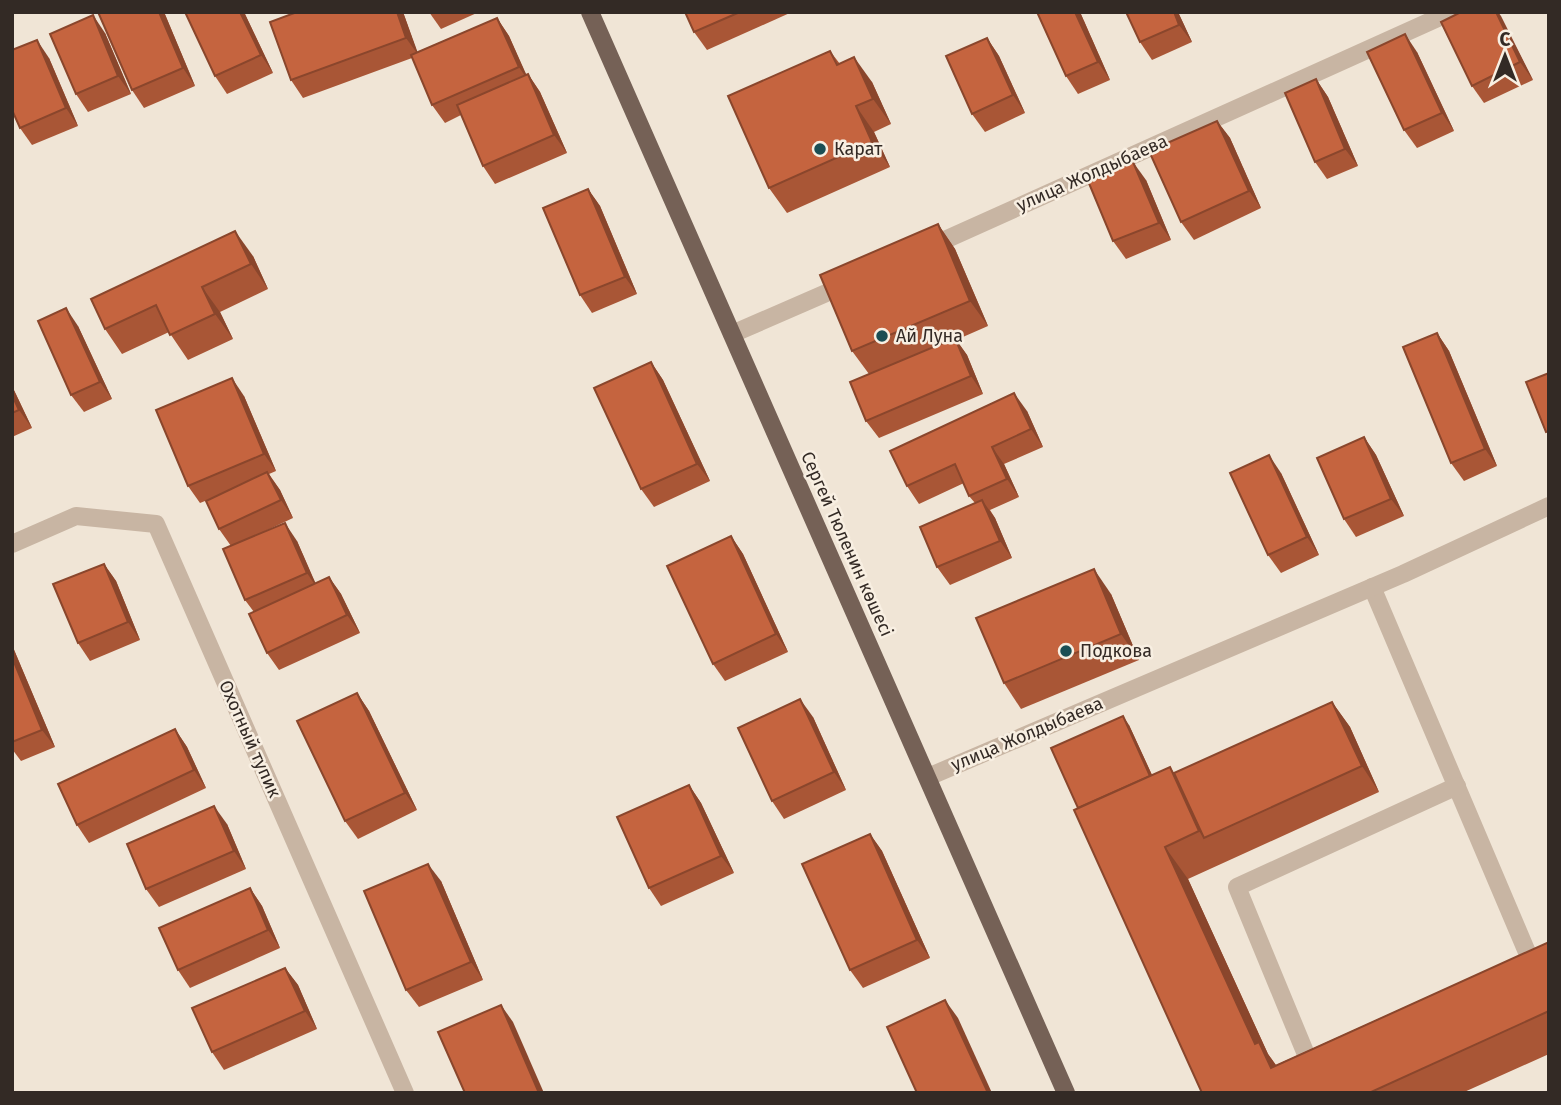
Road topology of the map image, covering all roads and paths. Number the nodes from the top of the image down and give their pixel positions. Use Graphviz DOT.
graph roads {
  1 [pos="590,12"];
  2 [pos="1451,12"];
  3 [pos="908,257"];
  4 [pos="858,279"];
  5 [pos="732,334"];
  6 [pos="1549,506"];
  7 [pos="12,544"];
  8 [pos="1371,587"];
  9 [pos="928,777"];
  10 [pos="1457,786"];
  11 [pos="1534,963"];
  12 [pos="1335,1053"];
  13 [pos="405,1093"];
  14 [pos="1066,1093"];
  1 -- 5 [label="main road, Сергей Тюленин көшесі"];
  2 -- 3 [label="street, улица Жолдыбаева"];
  4 -- 5 [label="street"];
  5 -- 9 [label="main road, Сергей Тюленин көшесі"];
  6 -- 8 [label="street, улица Жолдыбаева"];
  7 -- 13 [label="street, Охотный тупик"];
  8 -- 9 [label="street, улица Жолдыбаева"];
  8 -- 10 [label="street"];
  9 -- 14 [label="main road, Сергей Тюленин көшесі"];
  10 -- 11 [label="street"];
  10 -- 12 [label="street"];
}
